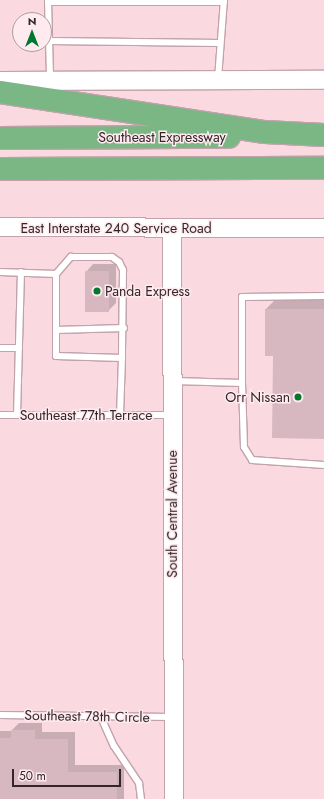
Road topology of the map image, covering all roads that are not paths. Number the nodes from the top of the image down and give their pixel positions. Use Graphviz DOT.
graph roads {
  1 [pos="48,1"];
  2 [pos="224,1"];
  3 [pos="48,12"];
  4 [pos="52,41"];
  5 [pos="220,43"];
  6 [pos="49,52"];
  7 [pos="50,80"];
  8 [pos="218,80"];
  9 [pos="324,80"];
  10 [pos="0,81"];
  11 [pos="0,92"];
  12 [pos="324,136"];
  13 [pos="0,138"];
  14 [pos="324,168"];
  15 [pos="0,169"];
  16 [pos="0,227"];
  17 [pos="172,228"];
  18 [pos="324,228"];
  19 [pos="0,272"];
  20 [pos="21,272"];
  21 [pos="56,274"];
  22 [pos="324,296"];
  23 [pos="124,328"];
  24 [pos="56,330"];
  25 [pos="0,348"];
  26 [pos="19,348"];
  27 [pos="122,358"];
  28 [pos="172,381"];
  29 [pos="242,383"];
  30 [pos="120,414"];
  31 [pos="0,415"];
  32 [pos="17,415"];
  33 [pos="172,415"];
  34 [pos="324,465"];
  35 [pos="0,715"];
  36 [pos="100,715"];
  37 [pos="173,717"];
  38 [pos="141,799"];
  39 [pos="174,799"];
  1 -- 2 [label="lane"];
  1 -- 3 [label="lane"];
  2 -- 5 [label="lane"];
  4 -- 5 [label="lane"];
  5 -- 8 [label="lane"];
  6 -- 7 [label="lane"];
  7 -- 8 [label="main road"];
  7 -- 10 [label="main road"];
  8 -- 9 [label="main road"];
  11 -- 12 [label="highway"];
  12 -- 13 [label="highway, Southeast Expressway"];
  14 -- 15 [label="highway"];
  16 -- 17 [label="main road, East Interstate 240 Service Road"];
  17 -- 18 [label="main road, East Interstate 240 Service Road"];
  17 -- 28 [label="main road, South Central Avenue"];
  19 -- 20 [label="lane"];
  20 -- 21 [label="lane"];
  20 -- 26 [label="lane"];
  21 -- 23 [label="lane"];
  21 -- 24 [label="lane"];
  22 -- 29 [label="lane"];
  23 -- 24 [label="lane"];
  23 -- 27 [label="lane"];
  24 -- 27 [label="lane"];
  25 -- 26 [label="lane"];
  26 -- 32 [label="lane"];
  27 -- 30 [label="lane"];
  28 -- 29 [label="lane"];
  28 -- 33 [label="main road, South Central Avenue"];
  29 -- 34 [label="lane"];
  30 -- 32 [label="lane, Southeast 77th Terrace"];
  30 -- 33 [label="lane, Southeast 77th Terrace"];
  31 -- 32 [label="lane, Southeast 77th Terrace"];
  33 -- 37 [label="main road, South Central Avenue"];
  35 -- 36 [label="lane, Southeast 78th Circle"];
  36 -- 37 [label="lane, Southeast 78th Circle"];
  36 -- 38 [label="lane"];
  37 -- 39 [label="main road, South Central Avenue"];
}
